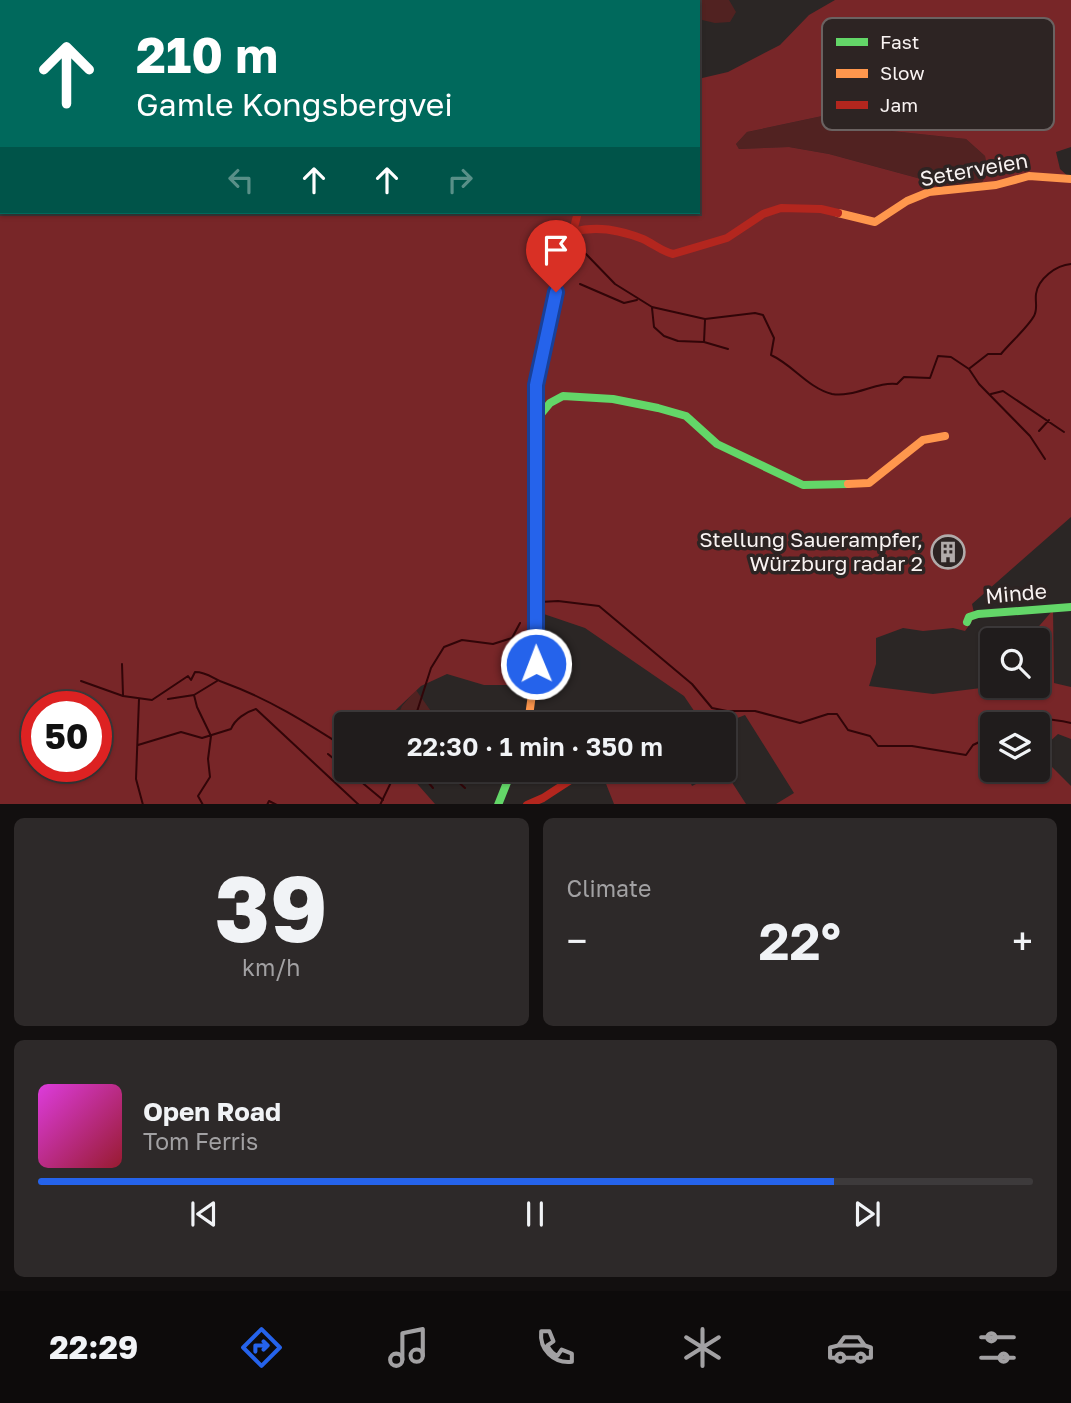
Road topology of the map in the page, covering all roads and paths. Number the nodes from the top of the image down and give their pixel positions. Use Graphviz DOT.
graph roads {
  1 [pos="1071,179"];
  2 [pos="578,214"];
  3 [pos="573,232"];
  4 [pos="536,421"];
  5 [pos="945,436"];
  6 [pos="1071,607"];
  7 [pos="967,622"];
  8 [pos="530,712"];
  9 [pos="507,782"];
  10 [pos="564,782"];
  11 [pos="498,804"];
  12 [pos="527,804"];
  1 -- 3 [label="street, Seterveien"];
  2 -- 3 [label="street"];
  3 -- 4 [label="street"];
  4 -- 5 [label="street"];
  4 -- 8 [label="street"];
  6 -- 7 [label="street, Minde"];
  9 -- 11 [label="street"];
  10 -- 12 [label="street"];
}
